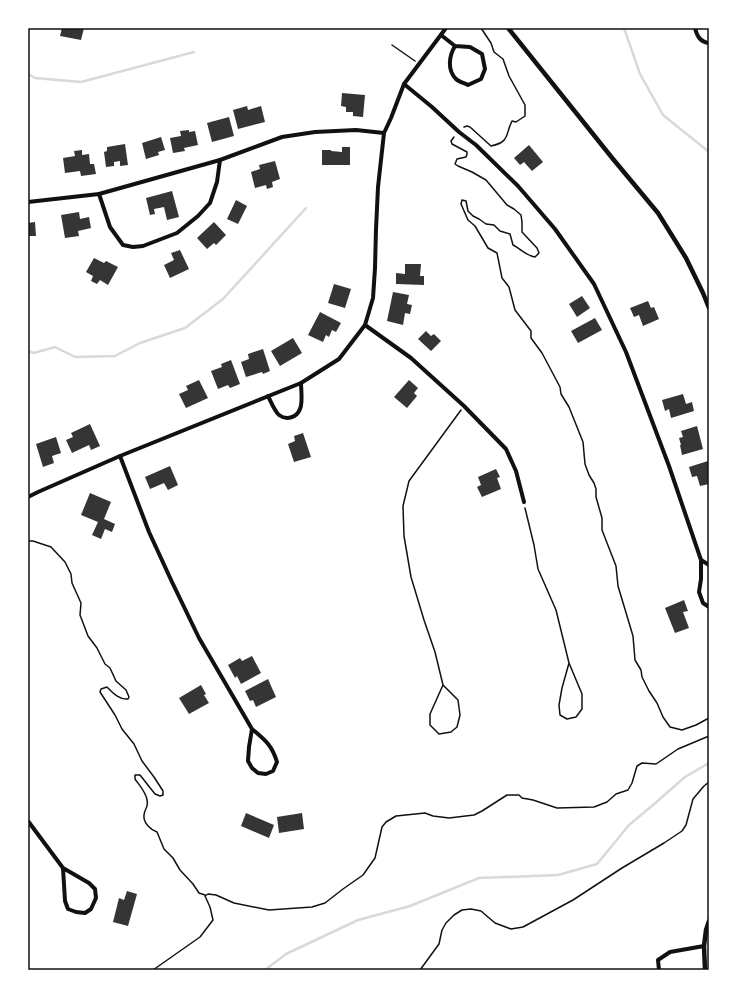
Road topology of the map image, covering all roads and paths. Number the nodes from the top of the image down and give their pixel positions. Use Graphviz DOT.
graph roads {
  1 [pos="446,28"];
  2 [pos="481,28"];
  3 [pos="508,28"];
  4 [pos="695,28"];
  5 [pos="441,35"];
  6 [pos="709,43"];
  7 [pos="392,44"];
  8 [pos="455,46"];
  9 [pos="419,64"];
  10 [pos="404,84"];
  11 [pos="463,128"];
  12 [pos="384,133"];
  13 [pos="456,136"];
  14 [pos="220,160"];
  15 [pos="99,194"];
  16 [pos="28,202"];
  17 [pos="709,308"];
  18 [pos="365,325"];
  19 [pos="301,383"];
  20 [pos="268,396"];
  21 [pos="464,406"];
  22 [pos="120,456"];
  23 [pos="28,497"];
  24 [pos="524,502"];
  25 [pos="28,541"];
  26 [pos="701,560"];
  27 [pos="709,565"];
  28 [pos="709,607"];
  29 [pos="569,662"];
  30 [pos="443,686"];
  31 [pos="709,718"];
  32 [pos="252,729"];
  33 [pos="709,736"];
  34 [pos="709,782"];
  35 [pos="28,821"];
  36 [pos="62,868"];
  37 [pos="205,896"];
  38 [pos="709,921"];
  39 [pos="704,946"];
  40 [pos="153,970"];
  41 [pos="420,970"];
  42 [pos="659,970"];
  43 [pos="705,970"];
  1 -- 5 [label="street"];
  2 -- 11 [label="path"];
  3 -- 17 [label="street"];
  4 -- 6 [label="street"];
  5 -- 8 [label="street"];
  5 -- 9 [label="street"];
  7 -- 9 [label="path"];
  8 -- 8 [label="street"];
  9 -- 10 [label="street"];
  10 -- 12 [label="street"];
  10 -- 26 [label="street"];
  12 -- 14 [label="street"];
  12 -- 18 [label="street"];
  13 -- 31 [label="path"];
  14 -- 15 [label="street"];
  14 -- 15 [label="street"];
  15 -- 16 [label="street"];
  18 -- 19 [label="street"];
  18 -- 21 [label="street"];
  19 -- 20 [label="street"];
  19 -- 20 [label="street"];
  20 -- 22 [label="street"];
  21 -- 24 [label="street"];
  21 -- 30 [label="path"];
  22 -- 23 [label="street"];
  22 -- 32 [label="street"];
  24 -- 29 [label="path"];
  25 -- 37 [label="path"];
  26 -- 27 [label="street"];
  26 -- 28 [label="street"];
  29 -- 29 [label="path"];
  30 -- 30 [label="path"];
  32 -- 32 [label="street"];
  33 -- 37 [label="path"];
  34 -- 41 [label="path"];
  35 -- 36 [label="street"];
  36 -- 36 [label="street"];
  37 -- 40 [label="path"];
  38 -- 39 [label="street"];
  39 -- 42 [label="street"];
  39 -- 43 [label="street"];
}
